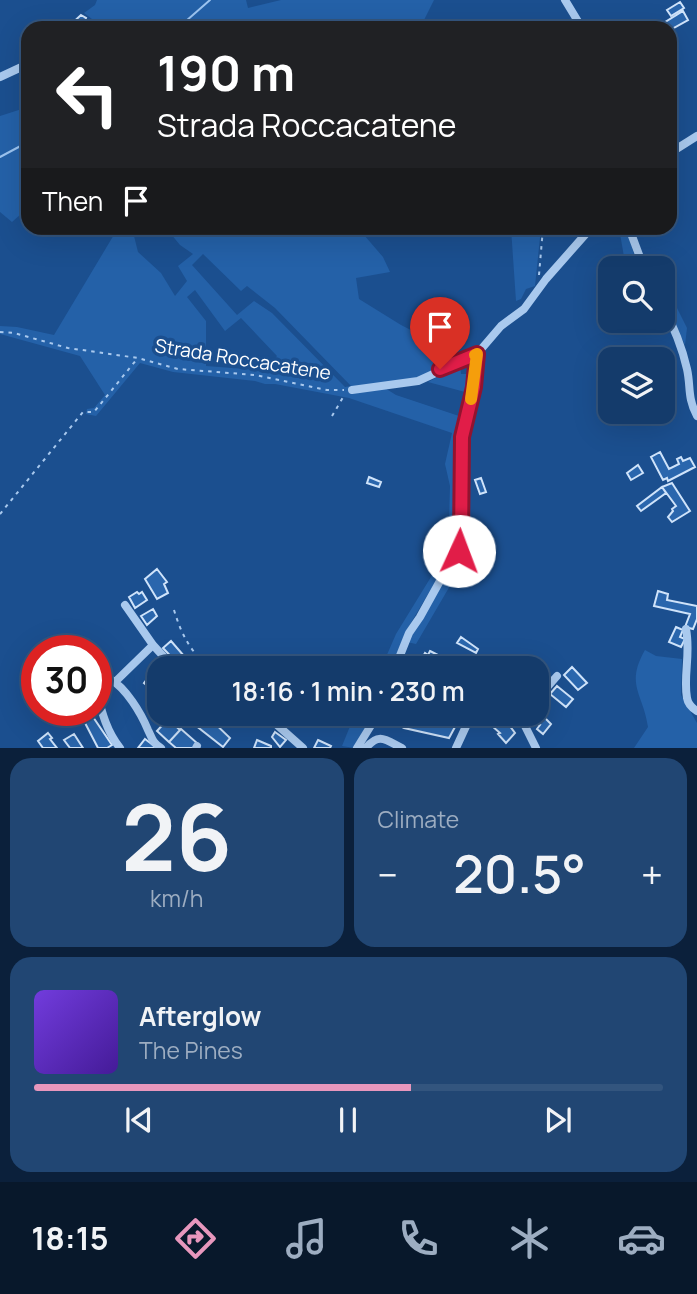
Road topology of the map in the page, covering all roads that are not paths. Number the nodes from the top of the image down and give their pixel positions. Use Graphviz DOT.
graph roads {
  1 [pos="565,0"];
  2 [pos="578,21"];
  3 [pos="21,68"];
  4 [pos="0,78"];
  5 [pos="697,136"];
  6 [pos="677,149"];
  7 [pos="585,235"];
  8 [pos="632,235"];
  9 [pos="640,256"];
  10 [pos="675,332"];
  11 [pos="477,354"];
  12 [pos="352,390"];
  13 [pos="697,416"];
  14 [pos="125,604"];
  15 [pos="686,629"];
  16 [pos="153,645"];
  17 [pos="163,656"];
  18 [pos="400,656"];
  19 [pos="557,676"];
  20 [pos="115,682"];
  21 [pos="549,685"];
  22 [pos="697,711"];
  23 [pos="278,726"];
  24 [pos="371,726"];
  25 [pos="466,726"];
  26 [pos="525,726"];
  27 [pos="120,748"];
  28 [pos="160,748"];
  29 [pos="303,748"];
  30 [pos="357,748"];
  31 [pos="366,748"];
  32 [pos="402,748"];
  33 [pos="456,748"];
  34 [pos="536,748"];
  1 -- 2 [label="street"];
  3 -- 4 [label="street"];
  5 -- 6 [label="street"];
  7 -- 11 [label="street, Strada Roccacatene"];
  8 -- 9 [label="street"];
  10 -- 13 [label="street"];
  11 -- 12 [label="street, Strada Roccacatene"];
  11 -- 18 [label="street"];
  14 -- 16 [label="street"];
  15 -- 22 [label="street"];
  16 -- 17 [label="street"];
  16 -- 20 [label="street"];
  19 -- 21 [label="street"];
  20 -- 27 [label="street"];
  20 -- 28 [label="street"];
  23 -- 29 [label="street"];
  24 -- 30 [label="street"];
  25 -- 33 [label="street"];
  26 -- 34 [label="street"];
  31 -- 32 [label="street"];
}
